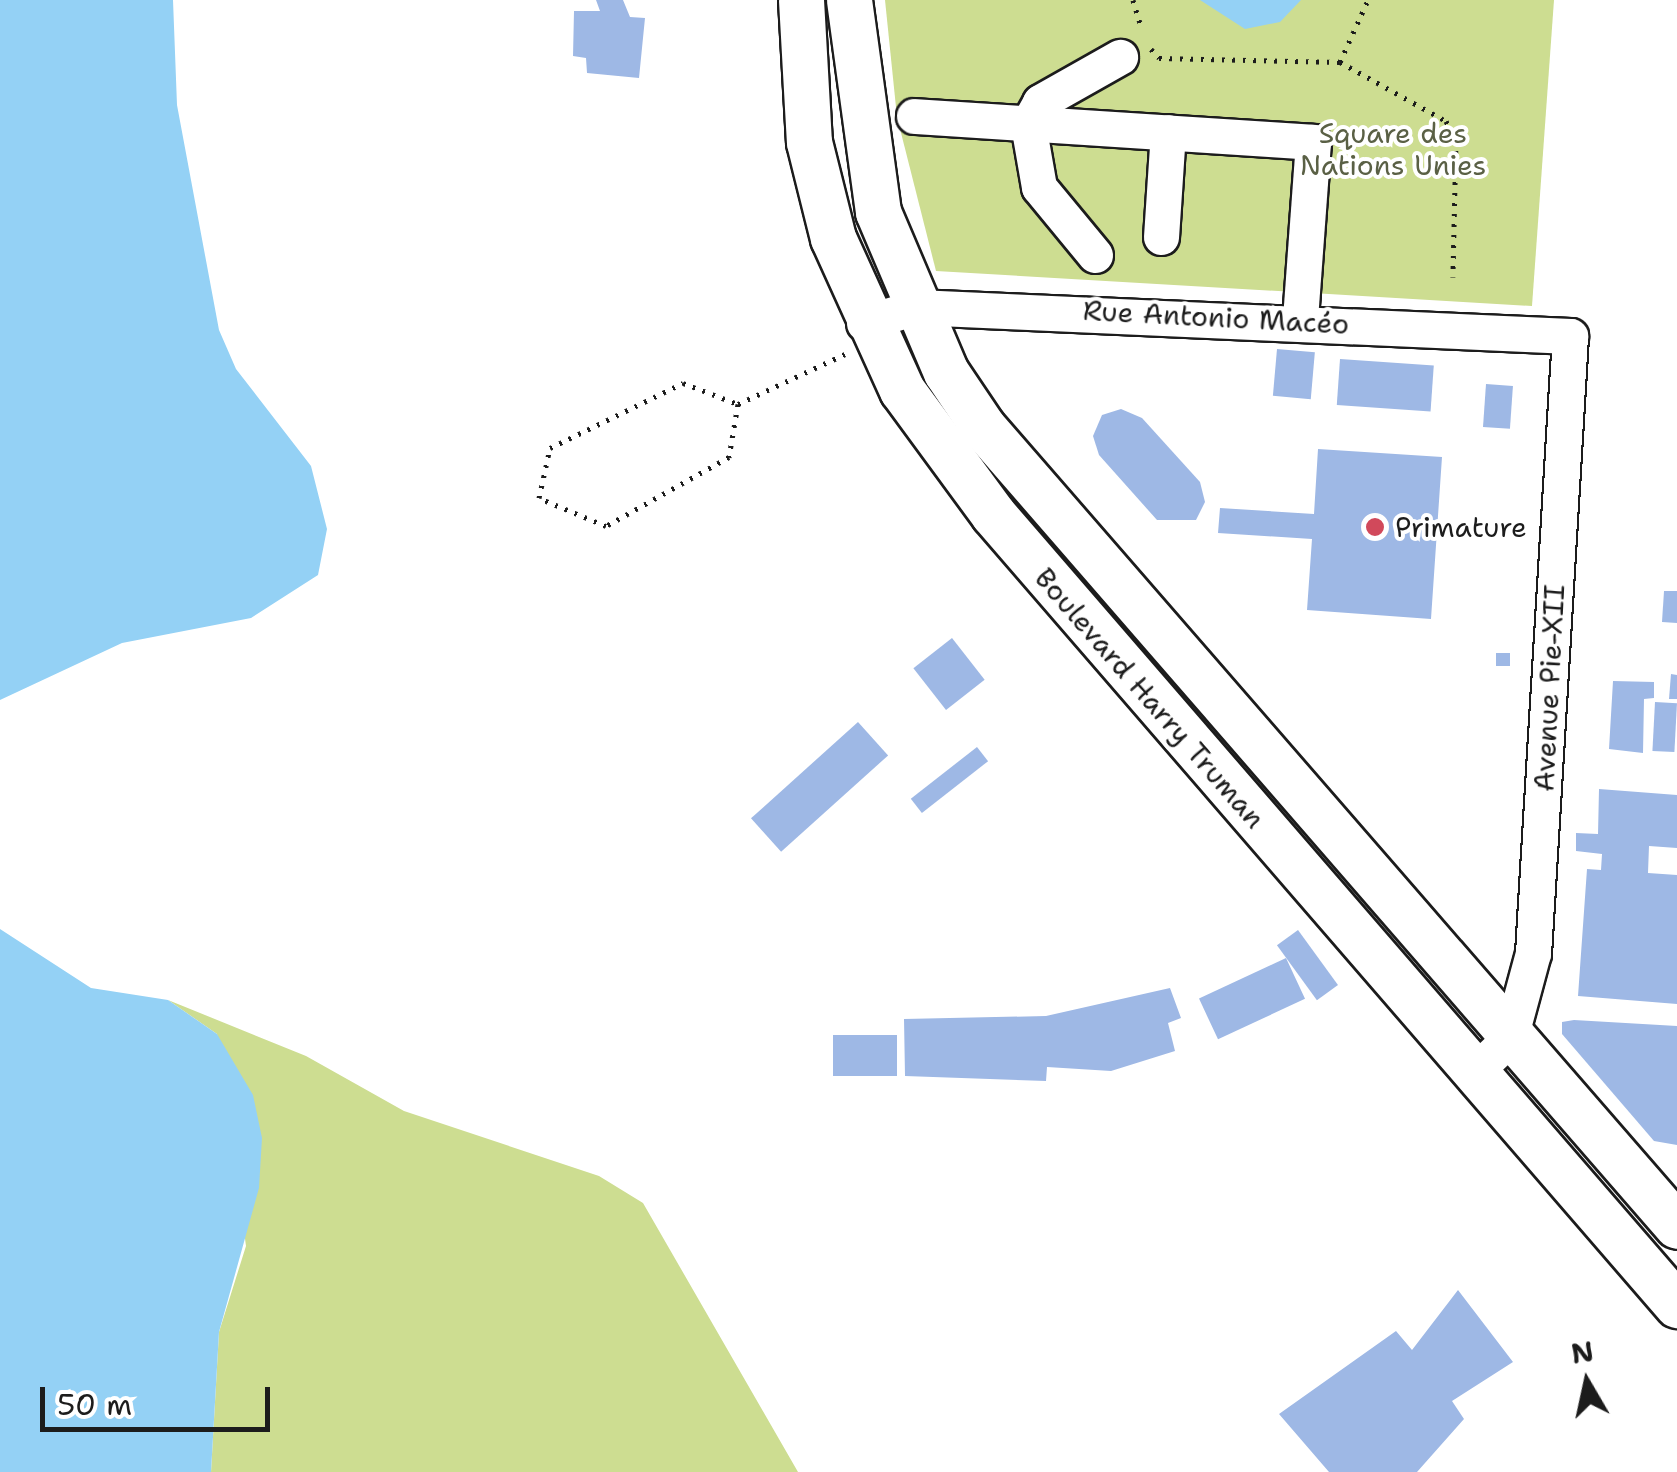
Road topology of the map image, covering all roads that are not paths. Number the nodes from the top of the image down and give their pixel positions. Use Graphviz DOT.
graph roads {
  1 [pos="801,0"];
  2 [pos="849,0"];
  3 [pos="1120,57"];
  4 [pos="914,116"];
  5 [pos="1028,124"];
  6 [pos="1168,132"];
  7 [pos="1161,237"];
  8 [pos="1095,255"];
  9 [pos="916,306"];
  10 [pos="1300,321"];
  11 [pos="869,332"];
  12 [pos="1570,336"];
  13 [pos="1510,1038"];
  14 [pos="1472,1074"];
  15 [pos="1668,1203"];
  16 [pos="1677,1305"];
  17 [pos="1677,1323"];
  18 [pos="1677,1330"];
  1 -- 11 [label="main road, Boulevard Harry Truman"];
  2 -- 9 [label="main road, Boulevard Harry Truman"];
  3 -- 5 [label="street"];
  4 -- 5 [label="street"];
  5 -- 6 [label="street"];
  5 -- 8 [label="street"];
  6 -- 7 [label="street"];
  6 -- 10 [label="street"];
  9 -- 10 [label="street, Rue Antonio Macéo"];
  9 -- 11 [label="street, Rue Antonio Macéo"];
  9 -- 13 [label="main road, Boulevard Harry Truman"];
  10 -- 12 [label="street, Rue Antonio Macéo"];
  11 -- 14 [label="main road, Boulevard Harry Truman"];
  12 -- 13 [label="street, Avenue Pie-XII"];
  13 -- 14 [label="street"];
  13 -- 15 [label="main road, Boulevard Harry Truman"];
  14 -- 16 [label="main road, Boulevard Harry Truman"];
  17 -- 18 [label="main road"];
}
